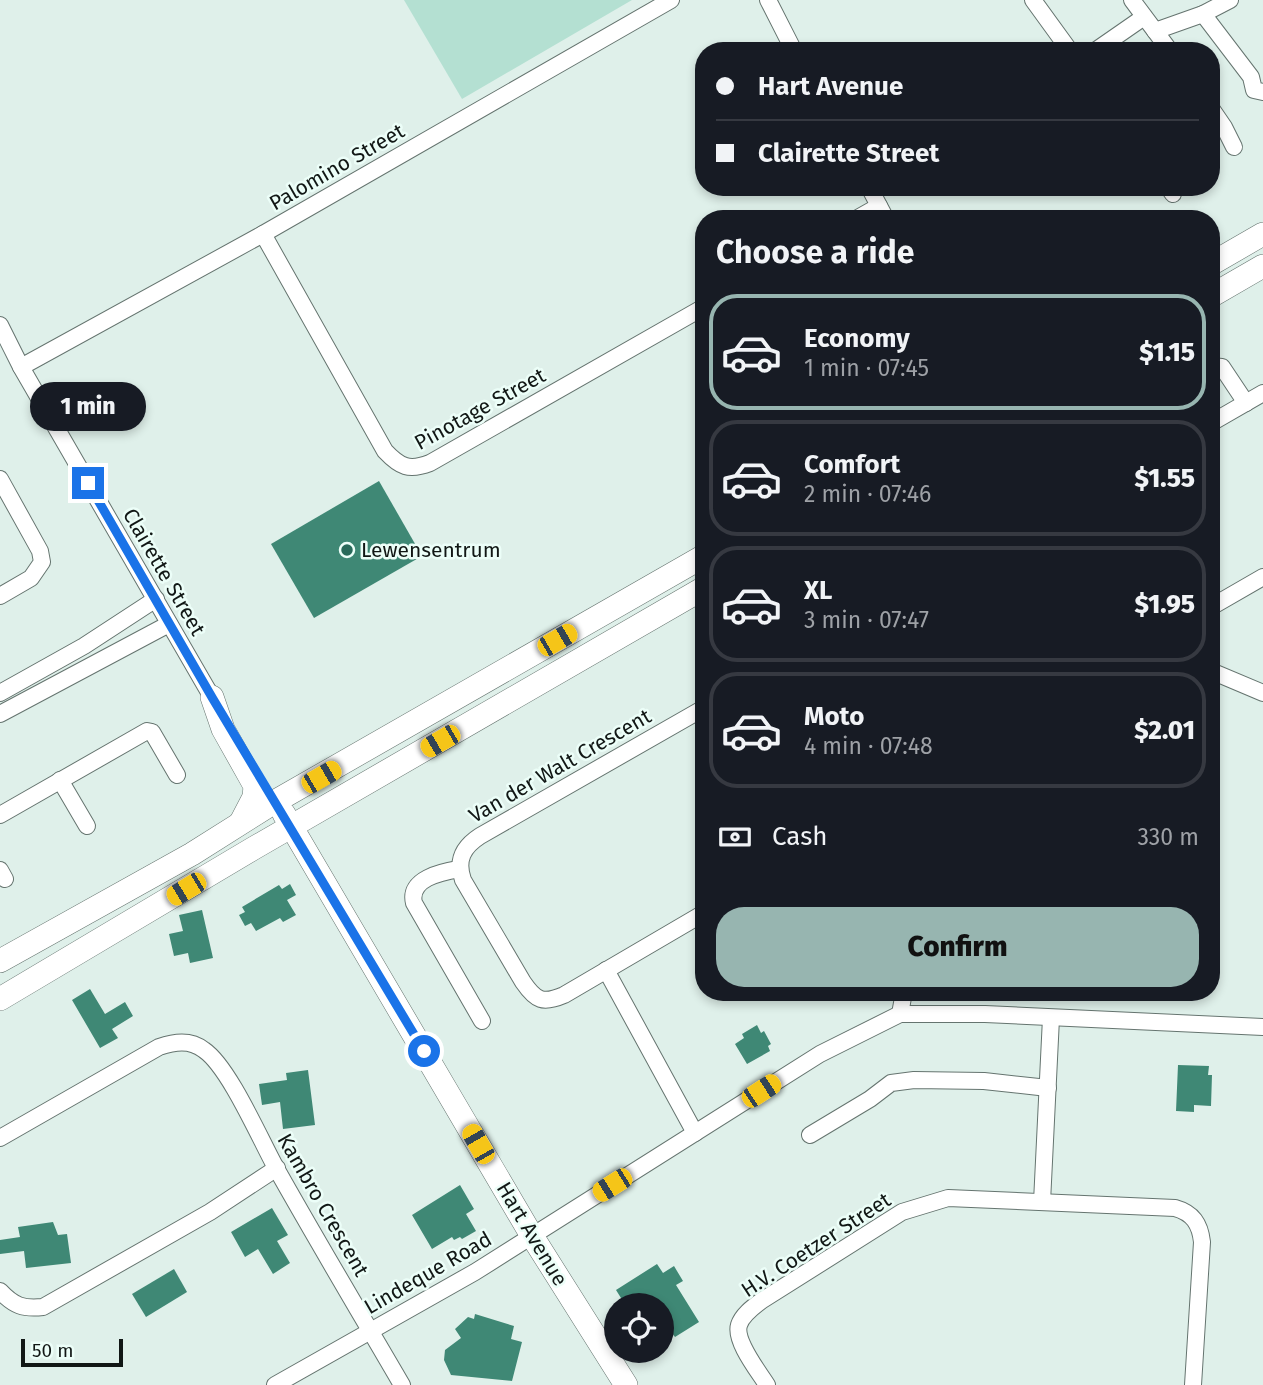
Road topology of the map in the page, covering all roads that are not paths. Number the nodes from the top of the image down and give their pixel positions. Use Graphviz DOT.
graph roads {
  1 [pos="671,0"];
  2 [pos="768,0"];
  3 [pos="1033,0"];
  4 [pos="1132,0"];
  5 [pos="1230,0"];
  6 [pos="1203,14"];
  7 [pos="1144,17"];
  8 [pos="1155,31"];
  9 [pos="789,42"];
  10 [pos="1063,42"];
  11 [pos="1108,42"];
  12 [pos="1163,42"];
  13 [pos="1257,74"];
  14 [pos="1263,92"];
  15 [pos="1220,121"];
  16 [pos="1234,147"];
  17 [pos="263,234"];
  18 [pos="1263,234"];
  19 [pos="1220,259"];
  20 [pos="1263,266"];
  21 [pos="1220,291"];
  22 [pos="695,312"];
  23 [pos="0,325"];
  24 [pos="20,367"];
  25 [pos="1220,367"];
  26 [pos="1263,393"];
  27 [pos="1246,403"];
  28 [pos="1220,418"];
  29 [pos="0,479"];
  30 [pos="695,561"];
  31 [pos="1263,577"];
  32 [pos="695,594"];
  33 [pos="0,596"];
  34 [pos="156,599"];
  35 [pos="1220,602"];
  36 [pos="169,624"];
  37 [pos="1220,675"];
  38 [pos="1263,693"];
  39 [pos="0,694"];
  40 [pos="212,697"];
  41 [pos="695,713"];
  42 [pos="0,714"];
  43 [pos="177,775"];
  44 [pos="60,780"];
  45 [pos="0,795"];
  46 [pos="276,801"];
  47 [pos="4,813"];
  48 [pos="239,825"];
  49 [pos="87,827"];
  50 [pos="291,828"];
  51 [pos="459,869"];
  52 [pos="695,918"];
  53 [pos="0,961"];
  54 [pos="606,970"];
  55 [pos="0,999"];
  56 [pos="902,1001"];
  57 [pos="900,1014"];
  58 [pos="1051,1018"];
  59 [pos="482,1021"];
  60 [pos="1263,1027"];
  61 [pos="1048,1088"];
  62 [pos="695,1133"];
  63 [pos="810,1135"];
  64 [pos="0,1138"];
  65 [pos="277,1168"];
  66 [pos="1042,1202"];
  67 [pos="532,1236"];
  68 [pos="0,1291"];
  69 [pos="370,1329"];
  70 [pos="275,1385"];
  71 [pos="402,1385"];
  72 [pos="626,1385"];
  73 [pos="767,1385"];
  74 [pos="1193,1385"];
  1 -- 17 [label="street, Palomino Street"];
  2 -- 9 [label="street"];
  3 -- 10 [label="street"];
  4 -- 7 [label="street"];
  5 -- 6 [label="street"];
  6 -- 8 [label="street"];
  6 -- 13 [label="street"];
  7 -- 8 [label="street"];
  7 -- 11 [label="street"];
  8 -- 12 [label="street"];
  13 -- 14 [label="street"];
  15 -- 16 [label="street"];
  17 -- 22 [label="street, Pinotage Street"];
  17 -- 24 [label="street, Palomino Street"];
  18 -- 19 [label="street"];
  20 -- 21 [label="street"];
  23 -- 24 [label="street, Clairette Street"];
  24 -- 34 [label="street, Clairette Street"];
  25 -- 27 [label="street"];
  26 -- 27 [label="street"];
  27 -- 28 [label="street"];
  29 -- 33 [label="street"];
  30 -- 46 [label="street"];
  31 -- 35 [label="street"];
  32 -- 50 [label="street"];
  34 -- 36 [label="street, Clairette Street"];
  34 -- 39 [label="street"];
  36 -- 40 [label="street, Clairette Street"];
  36 -- 42 [label="street"];
  37 -- 38 [label="street"];
  40 -- 46 [label="street, Clairette Street"];
  40 -- 48 [label="street"];
  41 -- 51 [label="street, Van der Walt Crescent"];
  43 -- 44 [label="street"];
  44 -- 47 [label="street"];
  44 -- 49 [label="street"];
  45 -- 47 [label="street"];
  46 -- 48 [label="street"];
  46 -- 50 [label="street, Hart Avenue"];
  48 -- 53 [label="street"];
  50 -- 55 [label="street"];
  50 -- 67 [label="street, Hart Avenue"];
  51 -- 54 [label="street"];
  51 -- 59 [label="street"];
  52 -- 54 [label="street"];
  54 -- 62 [label="street"];
  56 -- 57 [label="street"];
  57 -- 58 [label="street, Lindeque Road"];
  57 -- 62 [label="street, Lindeque Road"];
  58 -- 60 [label="street, Lindeque Road"];
  58 -- 61 [label="street"];
  61 -- 63 [label="street"];
  61 -- 66 [label="street"];
  62 -- 67 [label="street, Lindeque Road"];
  64 -- 65 [label="street, Kambro Crescent"];
  65 -- 68 [label="street"];
  65 -- 69 [label="street, Kambro Crescent"];
  66 -- 73 [label="street, H.V. Coetzer Street"];
  66 -- 74 [label="street, H.V. Coetzer Street"];
  67 -- 69 [label="street, Lindeque Road"];
  67 -- 72 [label="street, Hart Avenue"];
  69 -- 70 [label="street, Lindeque Road"];
  69 -- 71 [label="street, Kambro Crescent"];
}
